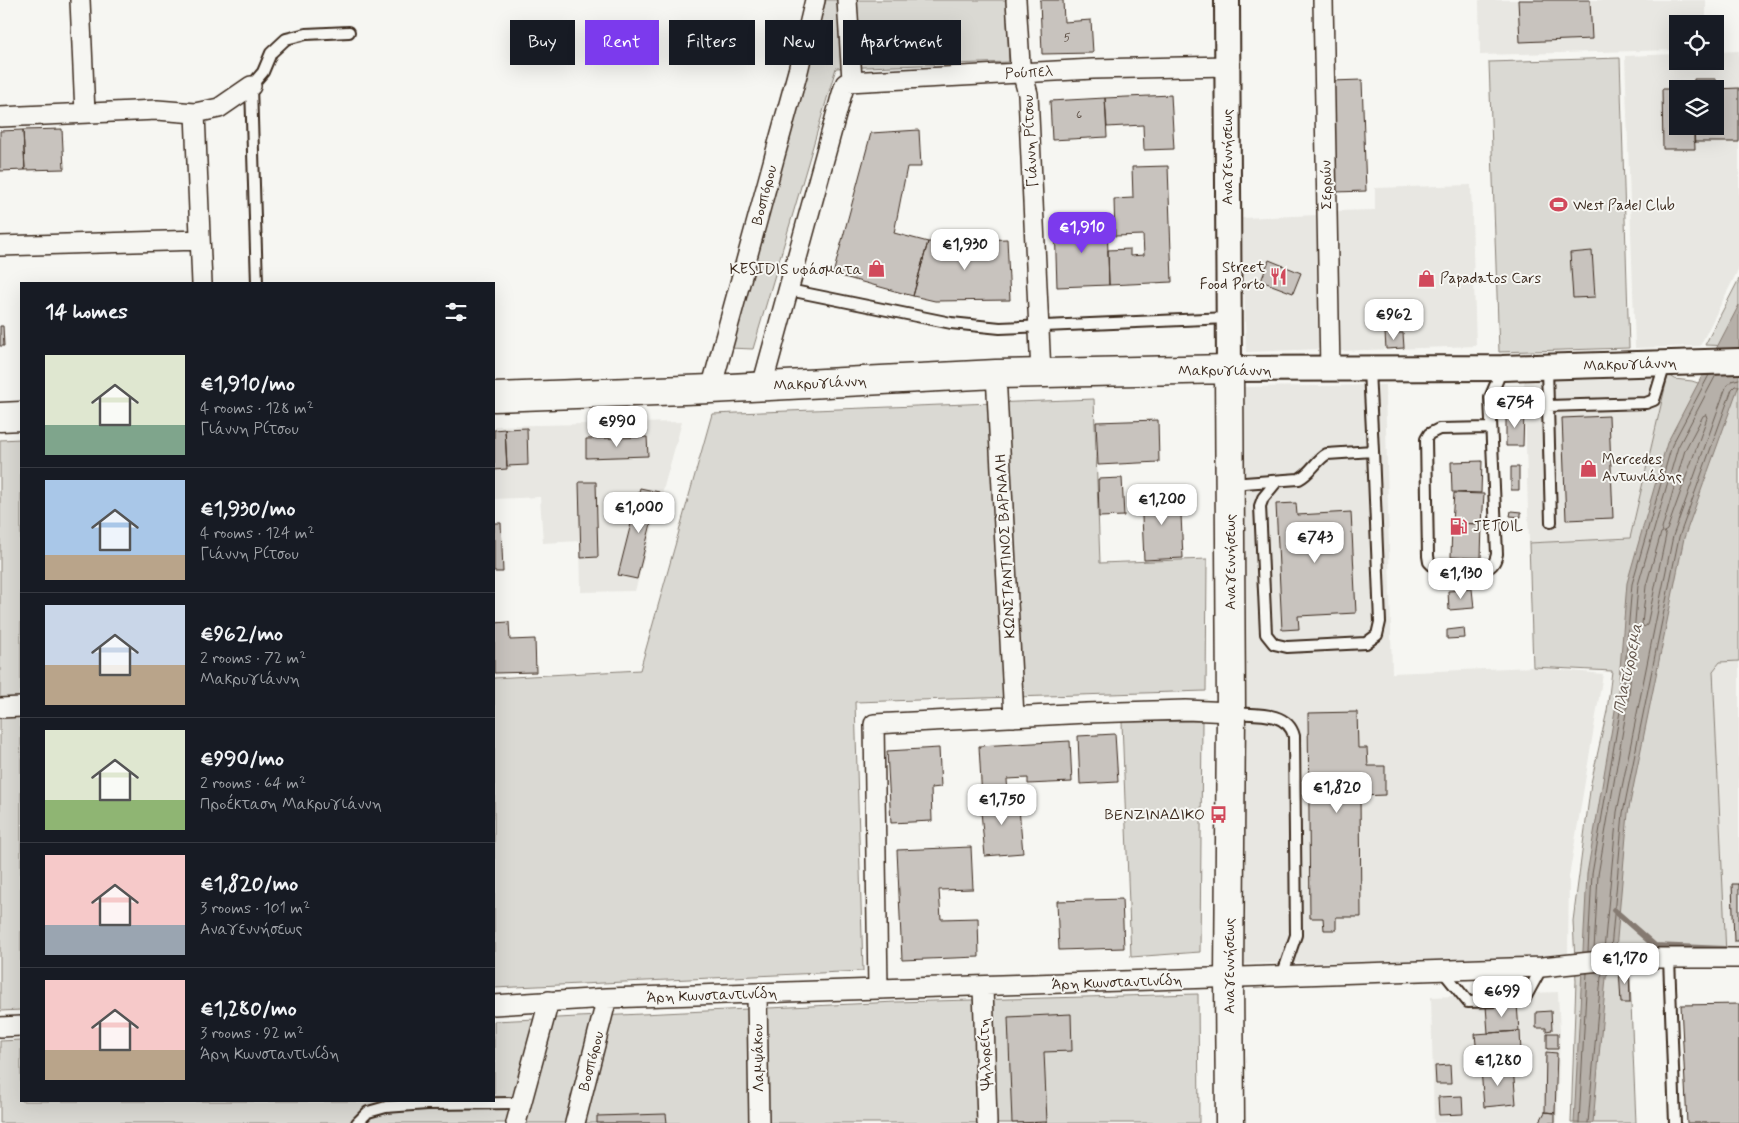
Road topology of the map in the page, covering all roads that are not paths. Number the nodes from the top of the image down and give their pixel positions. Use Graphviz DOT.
graph roads {
  1 [pos="80,0"];
  2 [pos="814,0"];
  3 [pos="847,0"];
  4 [pos="1016,0"];
  5 [pos="1227,0"];
  6 [pos="1323,0"];
  7 [pos="349,32"];
  8 [pos="1227,66"];
  9 [pos="1022,73"];
  10 [pos="852,80"];
  11 [pos="251,86"];
  12 [pos="85,113"];
  13 [pos="195,113"];
  14 [pos="0,117"];
  15 [pos="200,240"];
  16 [pos="0,246"];
  17 [pos="202,282"];
  18 [pos="257,282"];
  19 [pos="789,290"];
  20 [pos="1228,318"];
  21 [pos="1038,326"];
  22 [pos="1739,361"];
  23 [pos="1673,363"];
  24 [pos="1547,367"];
  25 [pos="1502,368"];
  26 [pos="1229,369"];
  27 [pos="1330,370"];
  28 [pos="1369,370"];
  29 [pos="1041,372"];
  30 [pos="996,374"];
  31 [pos="762,386"];
  32 [pos="711,389"];
  33 [pos="495,397"];
  34 [pos="1548,406"];
  35 [pos="20,416"];
  36 [pos="0,417"];
  37 [pos="1491,428"];
  38 [pos="1373,451"];
  39 [pos="1277,481"];
  40 [pos="1230,484"];
  41 [pos="1551,522"];
  42 [pos="20,707"];
  43 [pos="0,708"];
  44 [pos="1231,712"];
  45 [pos="1014,717"];
  46 [pos="1669,958"];
  47 [pos="1739,958"];
  48 [pos="1542,967"];
  49 [pos="1442,970"];
  50 [pos="1282,976"];
  51 [pos="1229,978"];
  52 [pos="983,986"];
  53 [pos="878,989"];
  54 [pos="757,994"];
  55 [pos="607,998"];
  56 [pos="548,1000"];
  57 [pos="495,1005"];
  58 [pos="20,1026"];
  59 [pos="0,1027"];
  60 [pos="428,1103"];
  61 [pos="522,1103"];
  62 [pos="357,1123"];
  63 [pos="516,1123"];
  64 [pos="574,1123"];
  65 [pos="759,1123"];
  66 [pos="987,1123"];
  67 [pos="1230,1123"];
  68 [pos="1676,1123"];
  1 -- 12 [label="street"];
  2 -- 32 [label="street, Βοσπόρου"];
  3 -- 10 [label="street"];
  4 -- 9 [label="street, Γιάννη Ρίτσου"];
  5 -- 8 [label="street, Αναγεννήσεως"];
  6 -- 27 [label="street, Σερρών"];
  7 -- 11 [label="lane"];
  8 -- 9 [label="street, Ρούπελ"];
  8 -- 20 [label="street, Αναγεννήσεως"];
  9 -- 10 [label="street, Ρούπελ"];
  9 -- 21 [label="street, Γιάννη Ρίτσου"];
  10 -- 19 [label="street"];
  11 -- 13 [label="street"];
  11 -- 18 [label="lane"];
  12 -- 13 [label="street"];
  12 -- 14 [label="street"];
  13 -- 15 [label="street"];
  15 -- 16 [label="street"];
  15 -- 17 [label="street"];
  19 -- 21 [label="lane"];
  19 -- 31 [label="street"];
  20 -- 21 [label="lane"];
  20 -- 26 [label="street, Αναγεννήσεως"];
  21 -- 29 [label="street, Γιάννη Ρίτσου"];
  22 -- 23 [label="street, Μακρυγιάννη"];
  23 -- 24 [label="street, Μακρυγιάννη"];
  23 -- 34 [label="lane"];
  24 -- 25 [label="street, Μακρυγιάννη"];
  24 -- 34 [label="lane"];
  25 -- 28 [label="street, Μακρυγιάννη"];
  25 -- 37 [label="lane"];
  26 -- 27 [label="street, Μακρυγιάννη"];
  26 -- 29 [label="main road, Μακρυγιάννη"];
  26 -- 40 [label="main road, Αναγεννήσεως"];
  27 -- 28 [label="street, Μακρυγιάννη"];
  28 -- 38 [label="lane"];
  29 -- 30 [label="main road, Μακρυγιάννη"];
  30 -- 31 [label="main road, Μακρυγιάννη"];
  30 -- 45 [label="street, ΚΩΝΣΤΑΝΤΙΝΟΣ ΒΑΡΝΑΛΗ"];
  31 -- 32 [label="main road, Μακρυγιάννη"];
  32 -- 33 [label="main road, Μακρυγιάννη"];
  34 -- 41 [label="lane"];
  35 -- 36 [label="main road"];
  37 -- 37 [label="lane"];
  38 -- 39 [label="lane"];
  38 -- 39 [label="lane"];
  39 -- 40 [label="lane"];
  40 -- 44 [label="main road, Αναγεννήσεως"];
  42 -- 43 [label="street"];
  44 -- 45 [label="street"];
  44 -- 50 [label="lane"];
  44 -- 51 [label="main road, Αναγεννήσεως"];
  45 -- 53 [label="street"];
  46 -- 47 [label="street, Άρη Κωνσταντινίδη"];
  46 -- 48 [label="street, Άρη Κωνσταντινίδη"];
  46 -- 68 [label="lane"];
  48 -- 49 [label="street, Άρη Κωνσταντινίδη"];
  48 -- 49 [label="lane"];
  49 -- 50 [label="street, Άρη Κωνσταντινίδη"];
  50 -- 51 [label="street, Άρη Κωνσταντινίδη"];
  51 -- 52 [label="street, Άρη Κωνσταντινίδη"];
  51 -- 67 [label="main road, Αναγεννήσεως"];
  52 -- 53 [label="street, Άρη Κωνσταντινίδη"];
  52 -- 66 [label="street, Ψηλορείτη"];
  53 -- 54 [label="street, Άρη Κωνσταντινίδη"];
  54 -- 55 [label="street, Άρη Κωνσταντινίδη"];
  54 -- 65 [label="street, Λαμψάκου"];
  55 -- 56 [label="street, Άρη Κωνσταντινίδη"];
  55 -- 64 [label="street, Βοσπόρου"];
  56 -- 57 [label="street, Άρη Κωνσταντινίδη"];
  56 -- 61 [label="street"];
  58 -- 59 [label="street"];
  60 -- 61 [label="lane"];
  60 -- 62 [label="lane"];
  61 -- 63 [label="street"];
}
